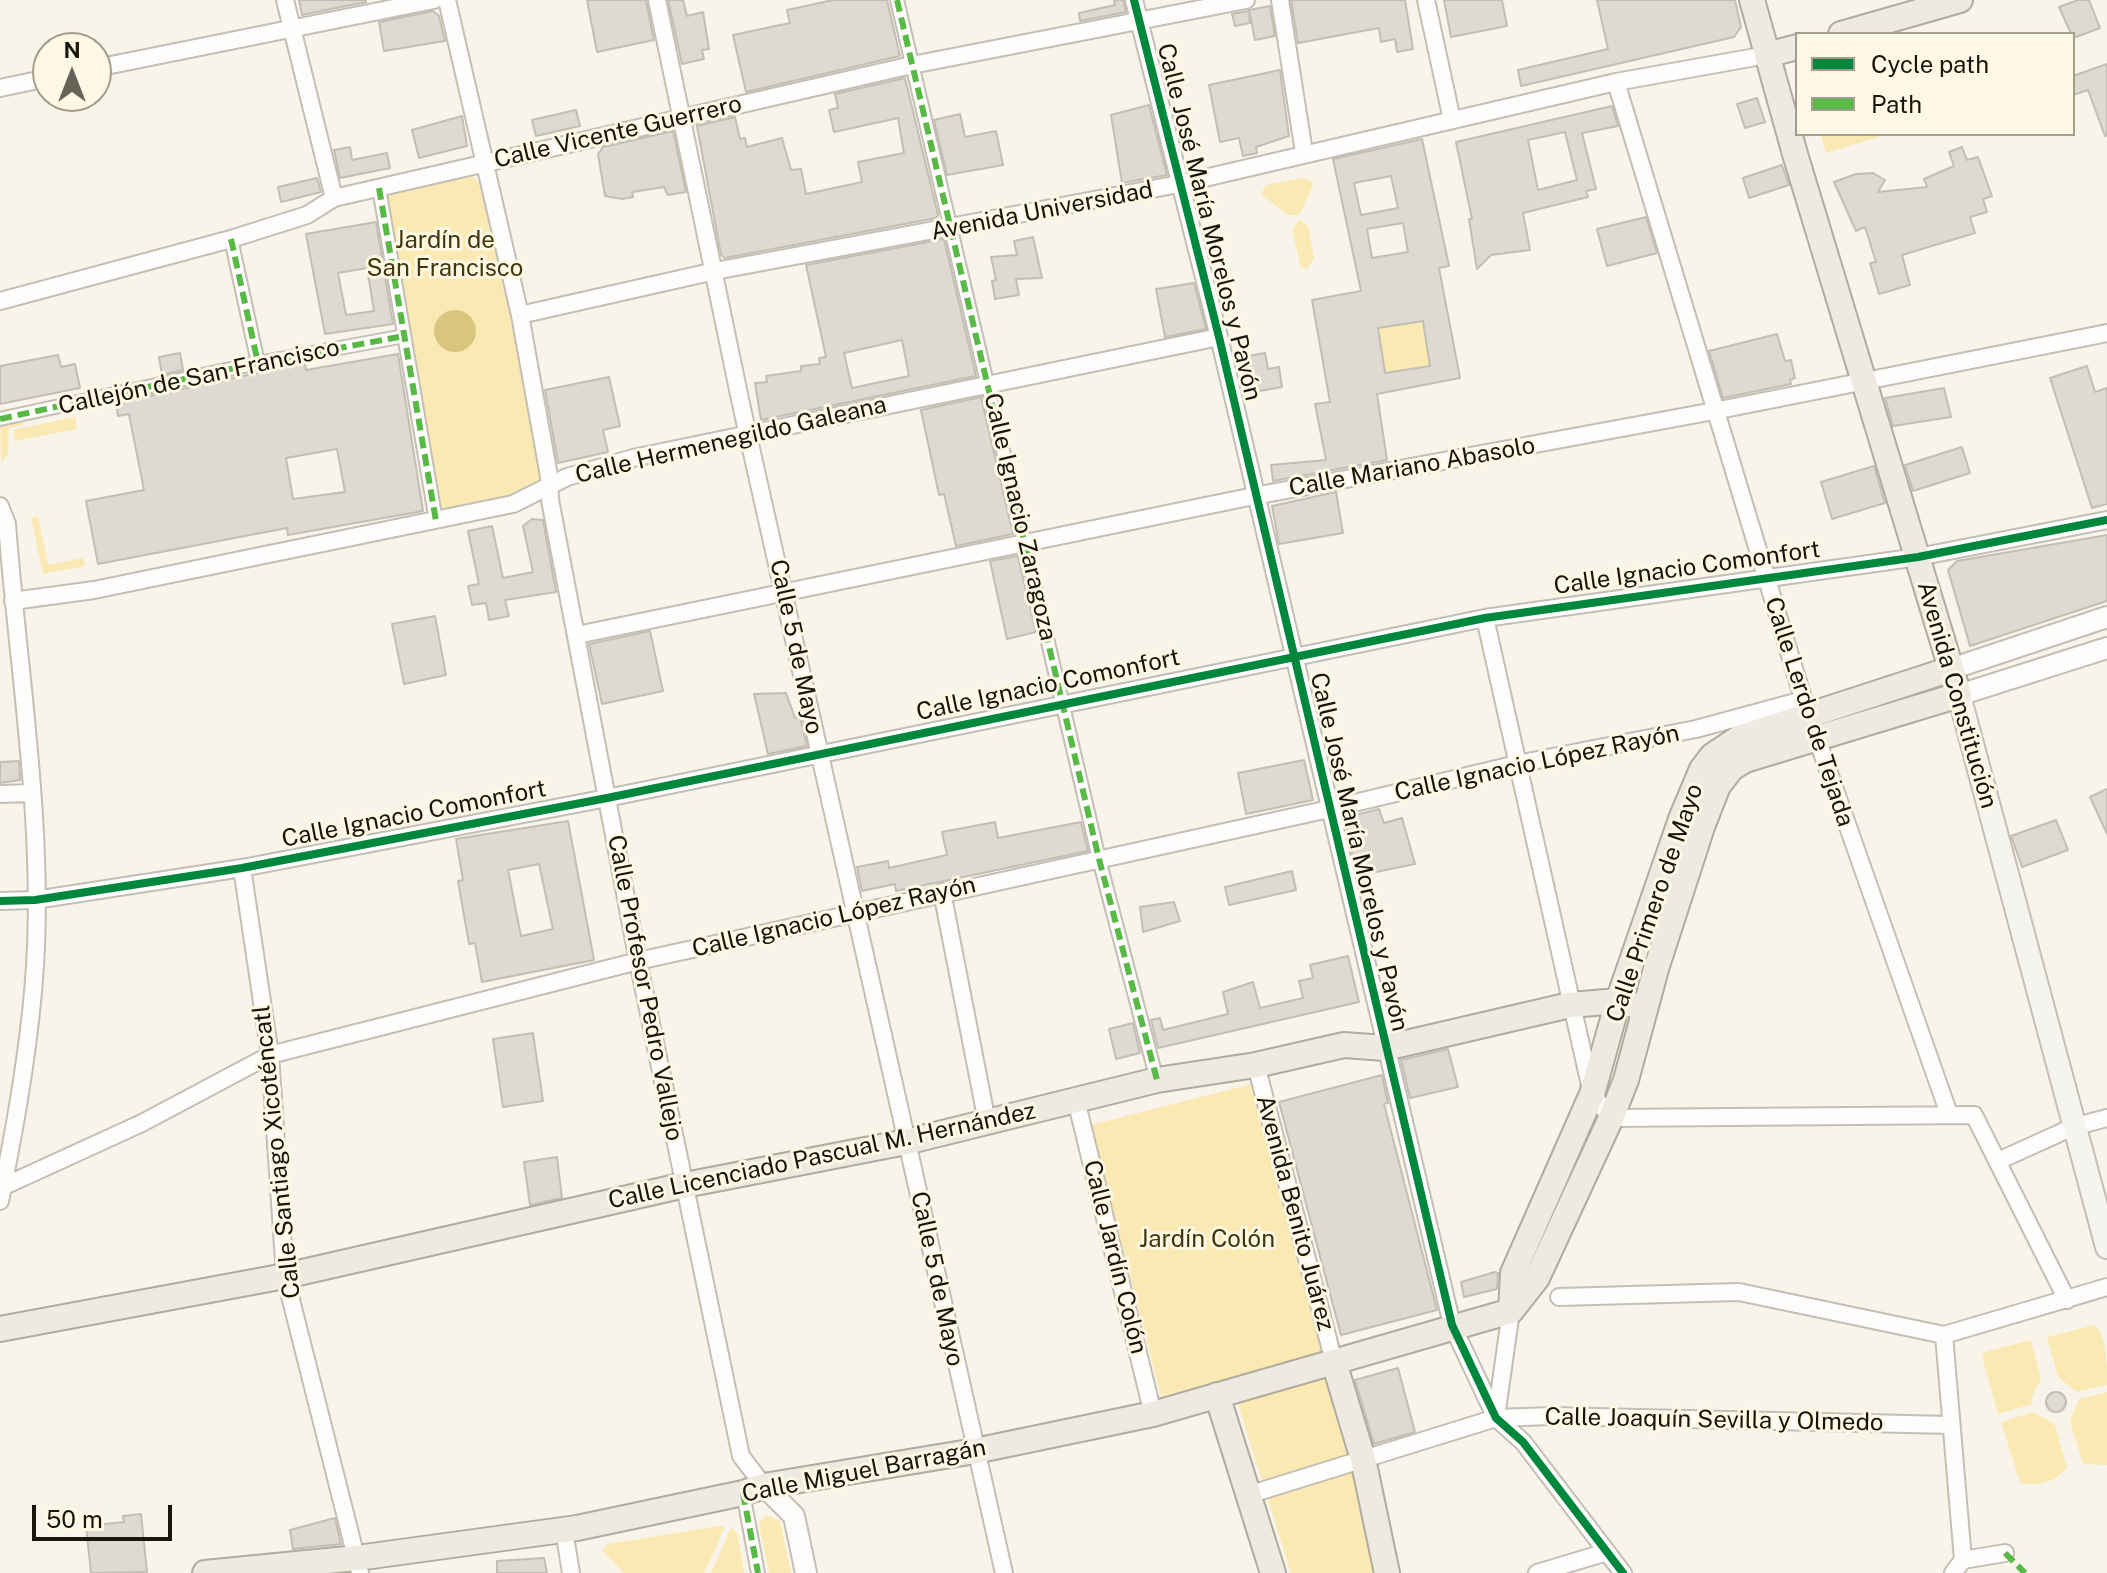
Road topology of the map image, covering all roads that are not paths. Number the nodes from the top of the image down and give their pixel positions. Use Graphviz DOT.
graph roads {
  1 [pos="285,0"];
  2 [pos="434,0"];
  3 [pos="447,0"];
  4 [pos="657,0"];
  5 [pos="897,0"];
  6 [pos="1134,0"];
  7 [pos="1246,0"];
  8 [pos="1280,0"];
  9 [pos="1426,0"];
  10 [pos="1752,0"];
  11 [pos="1767,0"];
  12 [pos="1960,0"];
  13 [pos="1138,19"];
  14 [pos="290,27"];
  15 [pos="1761,31"];
  16 [pos="1848,32"];
  17 [pos="1795,48"];
  18 [pos="1767,55"];
  19 [pos="112,65"];
  20 [pos="912,65"];
  21 [pos="32,81"];
  22 [pos="1616,82"];
  23 [pos="0,88"];
  24 [pos="683,115"];
  25 [pos="1452,120"];
  26 [pos="1304,152"];
  27 [pos="485,163"];
  28 [pos="1179,184"];
  29 [pos="379,188"];
  30 [pos="334,198"];
  31 [pos="952,229"];
  32 [pos="231,239"];
  33 [pos="715,271"];
  34 [pos="0,301"];
  35 [pos="520,315"];
  36 [pos="2107,333"];
  37 [pos="399,337"];
  38 [pos="1219,337"];
  39 [pos="258,363"];
  40 [pos="1863,382"];
  41 [pos="989,383"];
  42 [pos="1714,411"];
  43 [pos="0,419"];
  44 [pos="750,433"];
  45 [pos="549,482"];
  46 [pos="1254,496"];
  47 [pos="0,506"];
  48 [pos="2107,520"];
  49 [pos="436,521"];
  50 [pos="4,524"];
  51 [pos="1026,542"];
  52 [pos="1918,557"];
  53 [pos="1765,576"];
  54 [pos="784,594"];
  55 [pos="13,601"];
  56 [pos="2107,617"];
  57 [pos="1485,618"];
  58 [pos="577,635"];
  59 [pos="2107,648"];
  60 [pos="1292,655"];
  61 [pos="1951,669"];
  62 [pos="1959,695"];
  63 [pos="1063,702"];
  64 [pos="1806,707"];
  65 [pos="1696,729"];
  66 [pos="1816,739"];
  67 [pos="1765,741"];
  68 [pos="819,754"];
  69 [pos="1517,764"];
  70 [pos="1719,766"];
  71 [pos="31,793"];
  72 [pos="0,794"];
  73 [pos="607,798"];
  74 [pos="1329,809"];
  75 [pos="1099,859"];
  76 [pos="242,868"];
  77 [pos="942,892"];
  78 [pos="35,900"];
  79 [pos="0,901"];
  80 [pos="856,911"];
  81 [pos="1655,930"];
  82 [pos="638,961"];
  83 [pos="1632,962"];
  84 [pos="1656,969"];
  85 [pos="1618,1001"];
  86 [pos="1570,1005"];
  87 [pos="1644,1008"];
  88 [pos="1385,1048"];
  89 [pos="270,1055"];
  90 [pos="1256,1065"];
  91 [pos="1157,1080"];
  92 [pos="1592,1094"];
  93 [pos="1076,1100"];
  94 [pos="1949,1114"];
  95 [pos="1611,1118"];
  96 [pos="2107,1118"];
  97 [pos="987,1122"];
  98 [pos="2073,1127"];
  99 [pos="906,1142"];
  100 [pos="1998,1161"];
  101 [pos="685,1185"];
  102 [pos="1,1192"];
  103 [pos="2107,1247"];
  104 [pos="285,1276"];
  105 [pos="2107,1287"];
  106 [pos="1559,1297"];
  107 [pos="2067,1300"];
  108 [pos="1511,1311"];
  109 [pos="1452,1325"];
  110 [pos="0,1329"];
  111 [pos="1944,1335"];
  112 [pos="1334,1362"];
  113 [pos="1217,1395"];
  114 [pos="1153,1414"];
  115 [pos="1496,1418"];
  116 [pos="1951,1425"];
  117 [pos="975,1451"];
  118 [pos="1363,1459"];
  119 [pos="754,1490"];
  120 [pos="1248,1495"];
  121 [pos="564,1530"];
  122 [pos="1607,1552"];
  123 [pos="2005,1553"];
  124 [pos="359,1566"];
  125 [pos="1958,1566"];
  126 [pos="205,1573"];
  127 [pos="571,1573"];
  128 [pos="758,1573"];
  129 [pos="806,1573"];
  130 [pos="1004,1573"];
  131 [pos="1273,1573"];
  132 [pos="1387,1573"];
  133 [pos="1537,1573"];
  134 [pos="1623,1573"];
  1 -- 14 [label="street"];
  2 -- 14 [label="street"];
  3 -- 27 [label="street, Calle Profesor Pedro Vallejo"];
  4 -- 24 [label="street, Calle 5 de Mayo"];
  5 -- 20 [label="street, Calle Ignacio Zaragoza"];
  6 -- 13 [label="street, Calle José María Morelos y Pavón"];
  7 -- 13 [label="street, Calle Vicente Guerrero"];
  8 -- 26 [label="street"];
  9 -- 25 [label="street"];
  10 -- 15 [label="main road, Avenida Constitución"];
  11 -- 15 [label="main road"];
  12 -- 16 [label="main road"];
  13 -- 20 [label="street, Calle Vicente Guerrero"];
  13 -- 28 [label="street, Calle José María Morelos y Pavón"];
  14 -- 19 [label="street"];
  14 -- 30 [label="street"];
  15 -- 18 [label="main road, Avenida Constitución"];
  17 -- 18 [label="main road, Avenida Universidad"];
  18 -- 22 [label="street, Avenida Universidad"];
  18 -- 40 [label="main road, Avenida Constitución"];
  20 -- 24 [label="street, Calle Vicente Guerrero"];
  20 -- 31 [label="street, Calle Ignacio Zaragoza"];
  21 -- 23 [label="street"];
  22 -- 25 [label="street, Avenida Universidad"];
  22 -- 42 [label="street, Calle Lerdo de Tejada"];
  24 -- 27 [label="street, Calle Vicente Guerrero"];
  24 -- 33 [label="street, Calle 5 de Mayo"];
  25 -- 26 [label="street, Avenida Universidad"];
  26 -- 28 [label="street, Avenida Universidad"];
  27 -- 29 [label="street, Calle Vicente Guerrero"];
  27 -- 35 [label="street, Calle Profesor Pedro Vallejo"];
  28 -- 31 [label="street, Avenida Universidad"];
  28 -- 38 [label="street, Calle José María Morelos y Pavón"];
  29 -- 30 [label="street, Calle Vicente Guerrero"];
  29 -- 49 [label="street"];
  30 -- 32 [label="street, Calle Vicente Guerrero"];
  31 -- 33 [label="street, Avenida Universidad"];
  31 -- 41 [label="street, Calle Ignacio Zaragoza"];
  32 -- 34 [label="street, Calle Vicente Guerrero"];
  32 -- 39 [label="street"];
  33 -- 35 [label="street, Avenida Universidad"];
  33 -- 44 [label="street, Calle 5 de Mayo"];
  35 -- 45 [label="street, Calle Profesor Pedro Vallejo"];
  36 -- 40 [label="street, Calle Mariano Abasolo"];
  37 -- 39 [label="street, Callejón de San Francisco"];
  38 -- 41 [label="street, Calle Hermenegildo Galeana"];
  38 -- 46 [label="street, Calle José María Morelos y Pavón"];
  39 -- 43 [label="street, Callejón de San Francisco"];
  40 -- 42 [label="street, Calle Mariano Abasolo"];
  40 -- 52 [label="main road, Avenida Constitución"];
  41 -- 44 [label="street, Calle Hermenegildo Galeana"];
  41 -- 51 [label="street, Calle Ignacio Zaragoza"];
  42 -- 46 [label="street, Calle Mariano Abasolo"];
  42 -- 53 [label="street, Calle Lerdo de Tejada"];
  44 -- 45 [label="street, Calle Hermenegildo Galeana"];
  44 -- 54 [label="street, Calle 5 de Mayo"];
  45 -- 49 [label="street, Calle Hermenegildo Galeana"];
  45 -- 58 [label="street, Calle Profesor Pedro Vallejo"];
  46 -- 51 [label="street, Calle Mariano Abasolo"];
  46 -- 60 [label="street, Calle José María Morelos y Pavón"];
  47 -- 50 [label="street"];
  48 -- 52 [label="street, Calle Ignacio Comonfort"];
  49 -- 55 [label="street, Calle Hermenegildo Galeana"];
  50 -- 55 [label="street"];
  51 -- 54 [label="street, Calle Mariano Abasolo"];
  51 -- 63 [label="street, Calle Ignacio Zaragoza"];
  52 -- 53 [label="street, Calle Ignacio Comonfort"];
  52 -- 61 [label="main road, Avenida Constitución"];
  53 -- 57 [label="street, Calle Ignacio Comonfort"];
  53 -- 64 [label="street, Calle Lerdo de Tejada"];
  54 -- 58 [label="street, Calle Mariano Abasolo"];
  54 -- 68 [label="street, Calle 5 de Mayo"];
  55 -- 71 [label="street"];
  56 -- 61 [label="street, Calle Primero de Mayo"];
  57 -- 60 [label="street, Calle Ignacio Comonfort"];
  57 -- 69 [label="street"];
  58 -- 73 [label="street, Calle Profesor Pedro Vallejo"];
  59 -- 62 [label="street, Calle Primero de Mayo"];
  60 -- 63 [label="street, Calle Ignacio Comonfort"];
  60 -- 74 [label="street, Calle José María Morelos y Pavón"];
  61 -- 62 [label="main road, Avenida Constitución"];
  61 -- 64 [label="main road, Calle Primero de Mayo"];
  62 -- 66 [label="main road, Calle Primero de Mayo"];
  62 -- 98 [label="main road, Avenida Constitución"];
  63 -- 68 [label="street, Calle Ignacio Comonfort"];
  63 -- 75 [label="street, Calle Ignacio Zaragoza"];
  64 -- 65 [label="street, Calle Ignacio López Rayón"];
  64 -- 66 [label="street, Calle Lerdo de Tejada"];
  64 -- 67 [label="main road, Calle Primero de Mayo"];
  65 -- 69 [label="street, Calle Ignacio López Rayón"];
  65 -- 70 [label="street, Calle Ignacio López Rayón"];
  66 -- 67 [label="main road, Calle Primero de Mayo"];
  66 -- 94 [label="street, Calle Lerdo de Tejada"];
  67 -- 70 [label="main road, Calle Primero de Mayo"];
  68 -- 73 [label="street, Calle Ignacio Comonfort"];
  68 -- 80 [label="street, Calle 5 de Mayo"];
  69 -- 74 [label="street, Calle Ignacio López Rayón"];
  69 -- 86 [label="street"];
  70 -- 81 [label="main road, Calle Primero de Mayo"];
  71 -- 72 [label="street"];
  71 -- 78 [label="street"];
  73 -- 76 [label="street, Calle Ignacio Comonfort"];
  73 -- 82 [label="street, Calle Profesor Pedro Vallejo"];
  74 -- 75 [label="street, Calle Ignacio López Rayón"];
  74 -- 88 [label="street, Calle José María Morelos y Pavón"];
  75 -- 77 [label="street, Calle Ignacio López Rayón"];
  75 -- 91 [label="street, Calle Ignacio Zaragoza"];
  76 -- 78 [label="street, Calle Ignacio Comonfort"];
  76 -- 89 [label="street, Calle Santiago Xicoténcatl"];
  77 -- 80 [label="street, Calle Ignacio López Rayón"];
  77 -- 97 [label="street"];
  78 -- 79 [label="street, Calle Ignacio Comonfort"];
  78 -- 102 [label="street"];
  80 -- 82 [label="street, Calle Ignacio López Rayón"];
  80 -- 99 [label="street, Calle 5 de Mayo"];
  81 -- 83 [label="main road, Calle Primero de Mayo"];
  81 -- 84 [label="main road, Calle Primero de Mayo"];
  82 -- 89 [label="street, Calle Ignacio López Rayón"];
  82 -- 101 [label="street, Calle Profesor Pedro Vallejo"];
  83 -- 84 [label="main road"];
  83 -- 85 [label="main road, Calle Primero de Mayo"];
  84 -- 87 [label="main road, Calle Primero de Mayo"];
  85 -- 86 [label="main road, Calle Licenciado Pascual M. Hernández"];
  85 -- 87 [label="main road, Calle Licenciado Pascual M. Hernández"];
  85 -- 92 [label="main road, Calle Primero de Mayo"];
  86 -- 88 [label="main road, Calle Licenciado Pascual M. Hernández"];
  86 -- 92 [label="street"];
  87 -- 95 [label="main road, Calle Primero de Mayo"];
  88 -- 90 [label="main road, Calle Licenciado Pascual M. Hernández"];
  88 -- 109 [label="street, Calle José María Morelos y Pavón"];
  89 -- 102 [label="street, Calle Ignacio López Rayón"];
  89 -- 104 [label="street, Calle Santiago Xicoténcatl"];
  90 -- 91 [label="main road, Calle Licenciado Pascual M. Hernández"];
  90 -- 112 [label="street, Avenida Benito Juárez"];
  91 -- 93 [label="main road, Calle Licenciado Pascual M. Hernández"];
  92 -- 95 [label="street"];
  92 -- 108 [label="main road, Calle Primero de Mayo"];
  93 -- 97 [label="main road, Calle Licenciado Pascual M. Hernández"];
  93 -- 114 [label="street, Calle Jardín Colón"];
  94 -- 95 [label="street"];
  94 -- 100 [label="street"];
  95 -- 108 [label="main road, Calle Primero de Mayo"];
  96 -- 98 [label="street"];
  97 -- 99 [label="main road, Calle Licenciado Pascual M. Hernández"];
  98 -- 100 [label="street"];
  98 -- 103 [label="main road, Avenida Constitución"];
  99 -- 101 [label="main road, Calle Licenciado Pascual M. Hernández"];
  99 -- 117 [label="street, Calle 5 de Mayo"];
  100 -- 107 [label="street"];
  101 -- 104 [label="main road, Calle Licenciado Pascual M. Hernández"];
  101 -- 119 [label="street, Calle Profesor Pedro Vallejo"];
  104 -- 110 [label="main road, Calle Licenciado Pascual M. Hernández"];
  104 -- 124 [label="street, Calle Santiago Xicoténcatl"];
  105 -- 107 [label="street"];
  106 -- 111 [label="street"];
  107 -- 111 [label="street"];
  108 -- 109 [label="main road, Calle Miguel Barragán"];
  108 -- 115 [label="street, Calle Primero de Mayo"];
  109 -- 112 [label="main road, Calle Miguel Barragán"];
  109 -- 115 [label="street, Calle José María Morelos y Pavón"];
  111 -- 116 [label="street"];
  112 -- 113 [label="main road, Calle Miguel Barragán"];
  112 -- 118 [label="main road"];
  113 -- 114 [label="main road, Calle Miguel Barragán"];
  113 -- 120 [label="main road"];
  114 -- 117 [label="main road, Calle Miguel Barragán"];
  115 -- 116 [label="street, Calle Joaquín Sevilla y Olmedo"];
  115 -- 118 [label="street, Calle Joaquín Sevilla y Olmedo"];
  115 -- 122 [label="street, Calle José María Morelos y Pavón"];
  116 -- 125 [label="street"];
  117 -- 119 [label="main road, Calle Miguel Barragán"];
  117 -- 130 [label="street, Calle 5 de Mayo"];
  118 -- 120 [label="street, Calle Joaquín Sevilla y Olmedo"];
  118 -- 132 [label="main road"];
  119 -- 121 [label="main road, Calle Miguel Barragán"];
  119 -- 128 [label="street"];
  119 -- 129 [label="street, Calle Profesor Pedro Vallejo"];
  120 -- 131 [label="main road"];
  121 -- 124 [label="main road, Calle Miguel Barragán"];
  121 -- 127 [label="street"];
  122 -- 133 [label="street"];
  122 -- 134 [label="street, Calle José María Morelos y Pavón"];
  123 -- 125 [label="street"];
  124 -- 126 [label="main road, Calle Miguel Barragán"];
}
